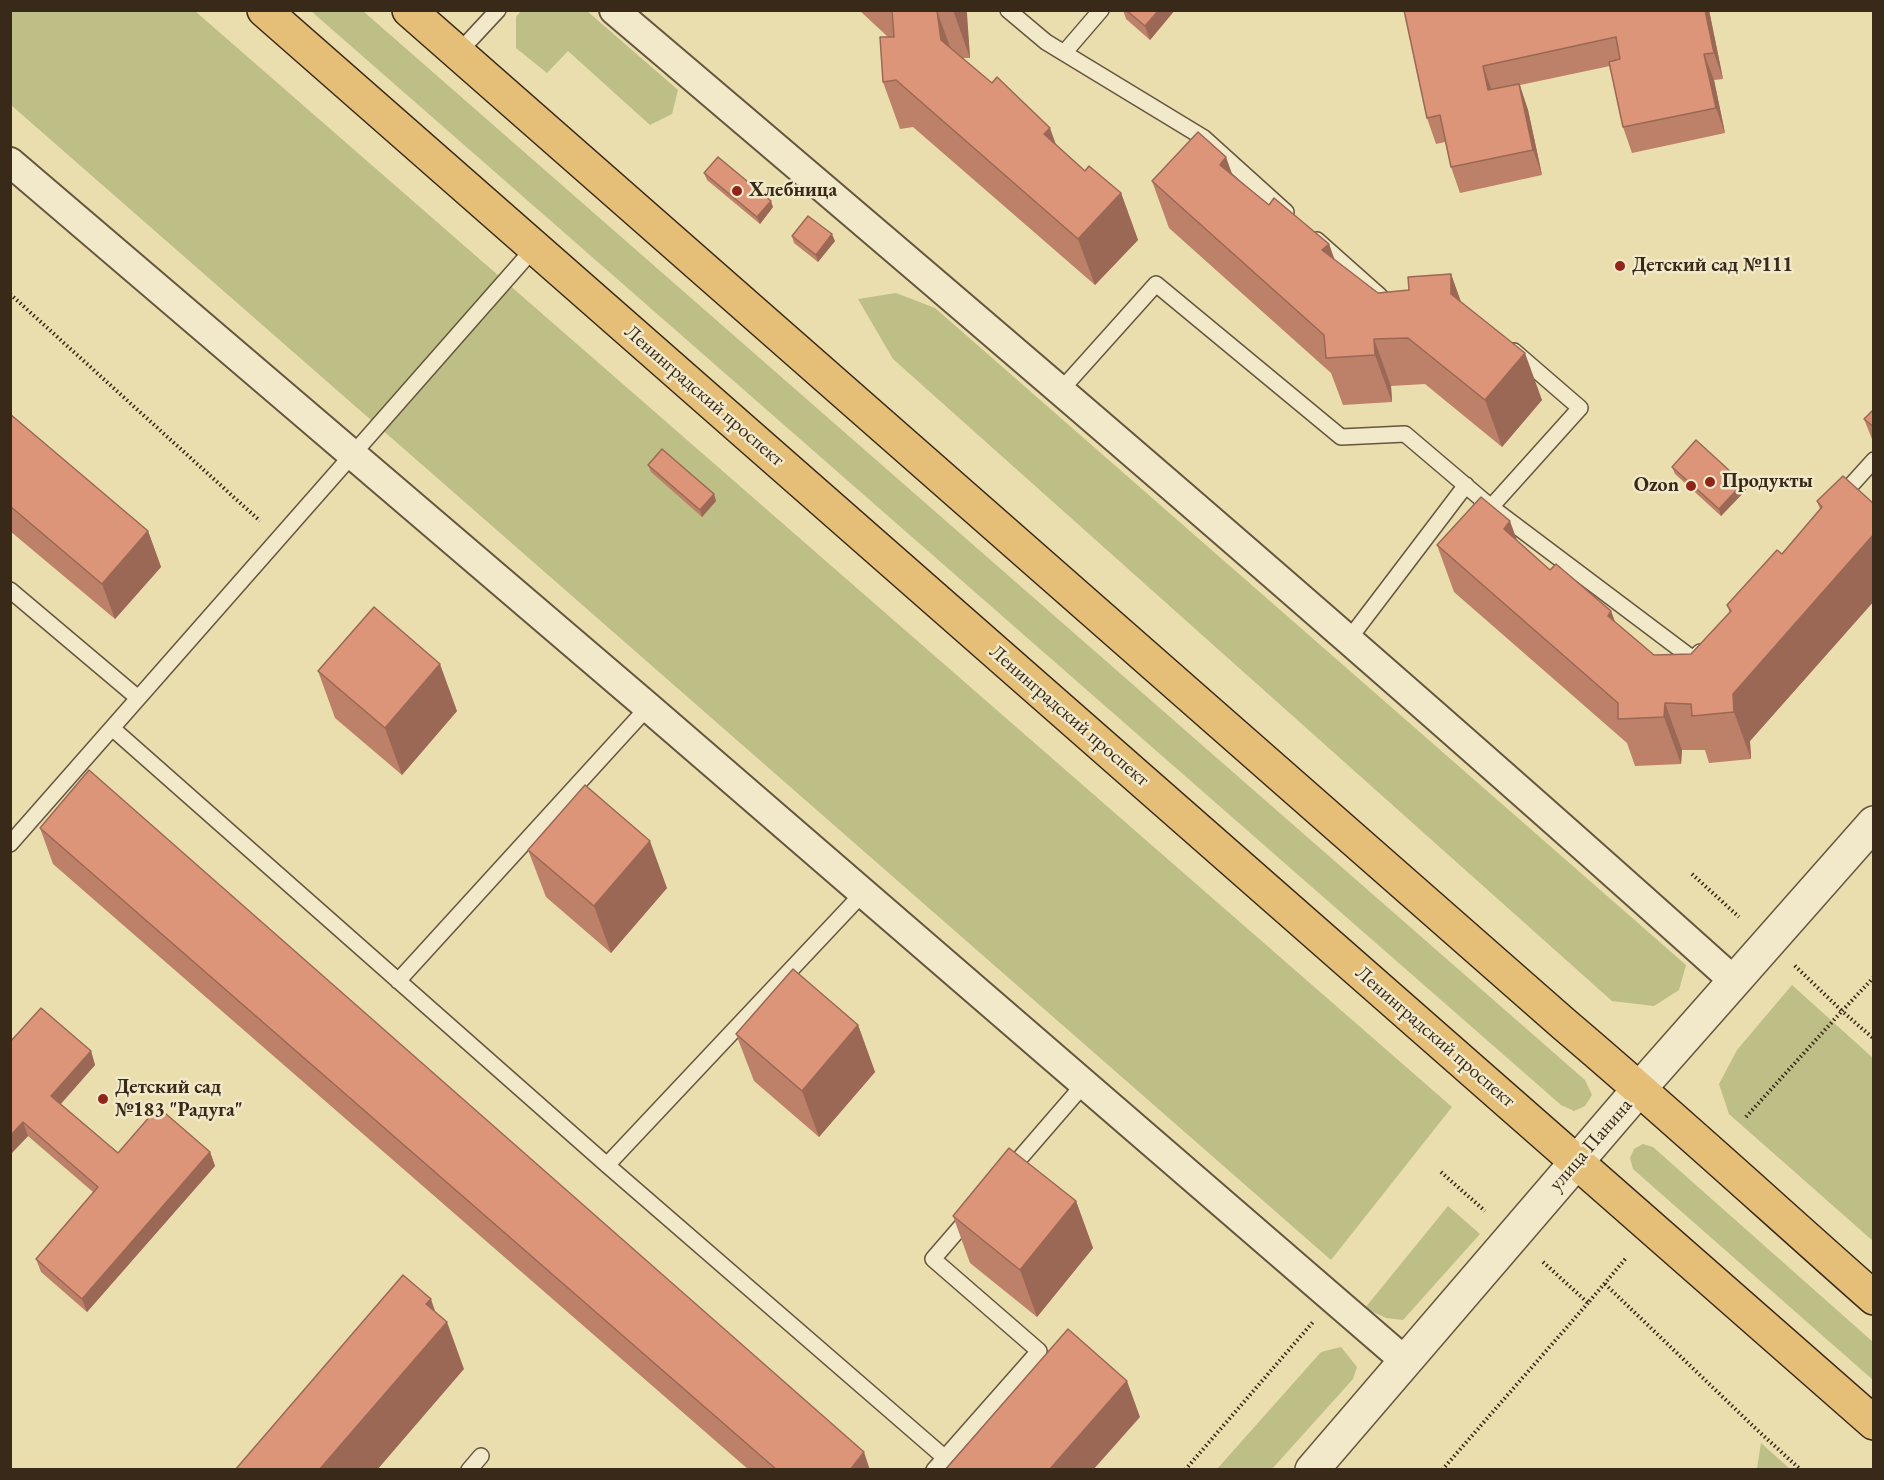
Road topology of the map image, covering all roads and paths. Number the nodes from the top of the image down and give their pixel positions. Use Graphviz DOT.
graph roads {
  1 [pos="264,10"];
  2 [pos="409,10"];
  3 [pos="498,10"];
  4 [pos="614,10"];
  5 [pos="1008,10"];
  6 [pos="1101,10"];
  7 [pos="458,53"];
  8 [pos="1064,53"];
  9 [pos="10,162"];
  10 [pos="535,247"];
  11 [pos="10,294"];
  12 [pos="1390,305"];
  13 [pos="1499,339"];
  14 [pos="1060,390"];
  15 [pos="353,454"];
  16 [pos="1874,460"];
  17 [pos="1466,485"];
  18 [pos="1859,505"];
  19 [pos="1491,507"];
  20 [pos="278,538"];
  21 [pos="10,590"];
  22 [pos="1349,639"];
  23 [pos="1709,642"];
  24 [pos="138,698"];
  25 [pos="648,707"];
  26 [pos="112,728"];
  27 [pos="1874,823"];
  28 [pos="10,844"];
  29 [pos="1692,874"];
  30 [pos="863,893"];
  31 [pos="1739,917"];
  32 [pos="1790,962"];
  33 [pos="1874,976"];
  34 [pos="398,981"];
  35 [pos="1734,981"];
  36 [pos="1842,1011"];
  37 [pos="1874,1039"];
  38 [pos="1085,1083"];
  39 [pos="1640,1088"];
  40 [pos="1746,1117"];
  41 [pos="1577,1162"];
  42 [pos="607,1165"];
  43 [pos="1441,1172"];
  44 [pos="1001,1180"];
  45 [pos="978,1206"];
  46 [pos="1485,1210"];
  47 [pos="1627,1257"];
  48 [pos="1543,1262"];
  49 [pos="1605,1284"];
  50 [pos="1333,1298"];
  51 [pos="1874,1298"];
  52 [pos="1588,1303"];
  53 [pos="1404,1361"];
  54 [pos="1874,1423"];
  55 [pos="482,1456"];
  56 [pos="944,1457"];
  57 [pos="469,1470"];
  58 [pos="934,1470"];
  59 [pos="1185,1470"];
  60 [pos="1312,1470"];
  61 [pos="1442,1470"];
  62 [pos="1802,1470"];
  1 -- 10 [label="main road, Ленинградский проспект"];
  2 -- 7 [label="main road"];
  3 -- 7 [label="lane"];
  4 -- 14 [label="street"];
  5 -- 8 [label="lane"];
  6 -- 8 [label="lane"];
  7 -- 39 [label="main road"];
  8 -- 12 [label="lane"];
  9 -- 15 [label="street"];
  10 -- 15 [label="lane"];
  10 -- 41 [label="main road, Ленинградский проспект"];
  11 -- 20 [label="path"];
  13 -- 19 [label="lane"];
  14 -- 17 [label="lane"];
  14 -- 22 [label="street"];
  15 -- 20 [label="lane"];
  15 -- 25 [label="street"];
  16 -- 18 [label="lane"];
  17 -- 19 [label="lane"];
  17 -- 22 [label="lane"];
  19 -- 23 [label="lane"];
  20 -- 24 [label="lane"];
  21 -- 24 [label="lane"];
  22 -- 35 [label="street"];
  24 -- 26 [label="lane"];
  25 -- 30 [label="street"];
  25 -- 34 [label="lane"];
  26 -- 28 [label="lane"];
  26 -- 34 [label="lane"];
  27 -- 35 [label="street, улица Панина"];
  29 -- 31 [label="path"];
  30 -- 38 [label="street"];
  30 -- 42 [label="lane"];
  32 -- 36 [label="path"];
  33 -- 36 [label="path"];
  34 -- 42 [label="lane"];
  35 -- 39 [label="street, улица Панина"];
  36 -- 37 [label="path"];
  36 -- 40 [label="path"];
  38 -- 44 [label="lane"];
  38 -- 50 [label="street"];
  39 -- 41 [label="street, улица Панина"];
  39 -- 51 [label="main road"];
  41 -- 53 [label="street, улица Панина"];
  41 -- 54 [label="main road, Ленинградский проспект"];
  42 -- 56 [label="lane"];
  43 -- 46 [label="path"];
  45 -- 56 [label="lane"];
  47 -- 49 [label="path"];
  48 -- 52 [label="path"];
  49 -- 52 [label="path"];
  49 -- 62 [label="path"];
  50 -- 53 [label="street"];
  50 -- 59 [label="path"];
  52 -- 61 [label="path"];
  53 -- 60 [label="street, улица Панина"];
  55 -- 57 [label="lane"];
  56 -- 58 [label="lane"];
}
